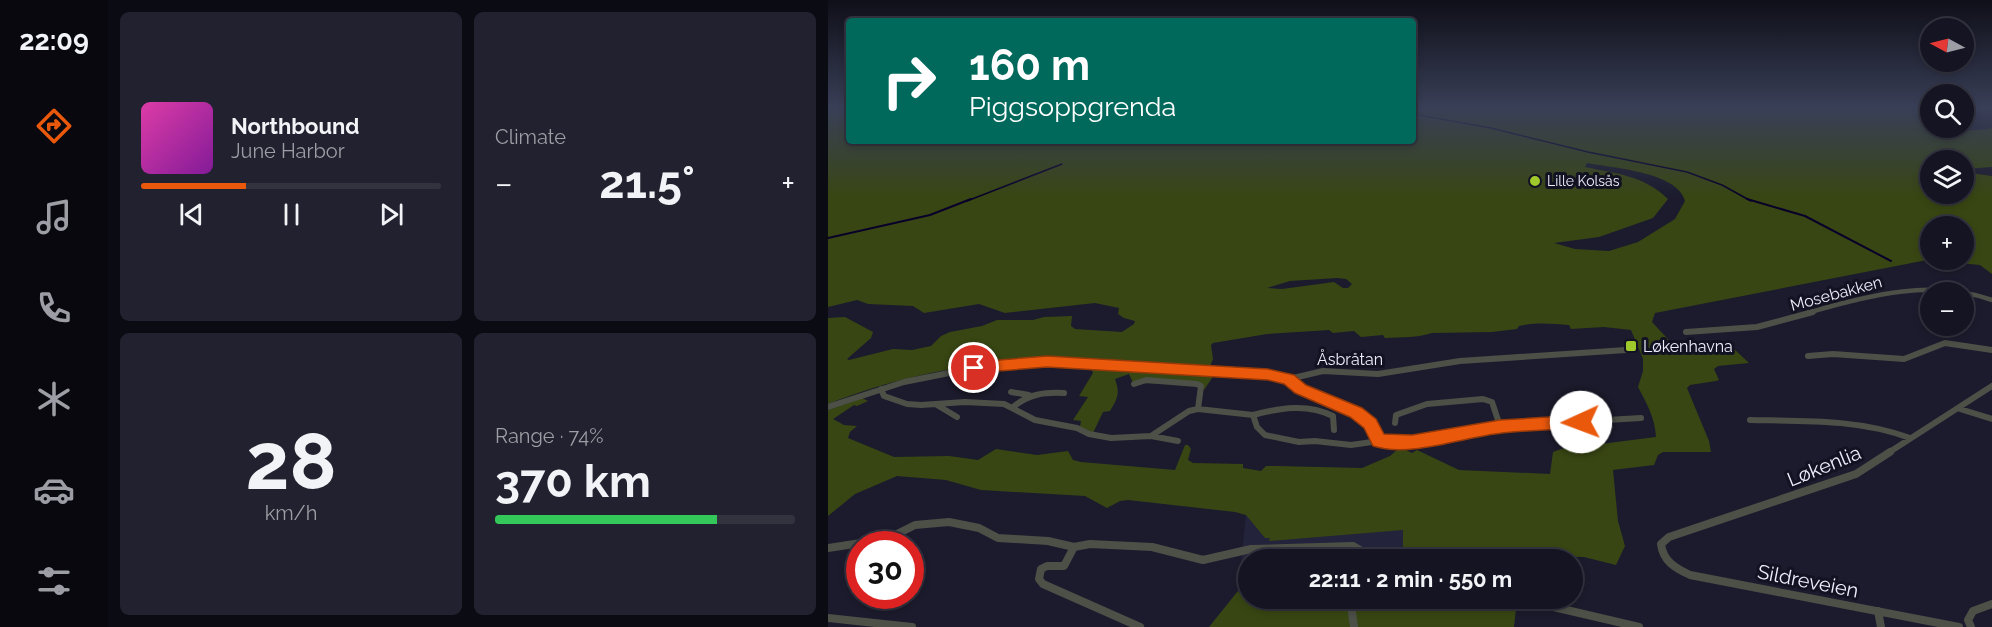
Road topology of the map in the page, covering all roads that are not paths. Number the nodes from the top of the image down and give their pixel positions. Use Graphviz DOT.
graph roads {
  1 [pos="1992,300"];
  2 [pos="1686,332"];
  3 [pos="1626,350"];
  4 [pos="1992,350"];
  5 [pos="1808,356"];
  6 [pos="1289,379"];
  7 [pos="1134,384"];
  8 [pos="1992,386"];
  9 [pos="881,389"];
  10 [pos="1011,392"];
  11 [pos="1064,393"];
  12 [pos="1029,395"];
  13 [pos="937,405"];
  14 [pos="828,407"];
  15 [pos="1013,407"];
  16 [pos="1198,409"];
  17 [pos="1960,409"];
  18 [pos="1253,415"];
  19 [pos="957,417"];
  20 [pos="1641,418"];
  21 [pos="1992,419"];
  22 [pos="1750,420"];
  23 [pos="1395,423"];
  24 [pos="1500,426"];
  25 [pos="1334,430"];
  26 [pos="1151,436"];
  27 [pos="1910,438"];
  28 [pos="1178,441"];
  29 [pos="1379,441"];
  30 [pos="1074,547"];
  31 [pos="828,548"];
  32 [pos="1273,549"];
  33 [pos="1358,549"];
  34 [pos="1661,550"];
  35 [pos="1238,552"];
  36 [pos="1992,604"];
  37 [pos="1352,609"];
  38 [pos="1562,609"];
  39 [pos="1878,611"];
  40 [pos="828,618"];
  41 [pos="912,627"];
  42 [pos="1140,627"];
  43 [pos="1354,627"];
  44 [pos="1639,627"];
  45 [pos="1881,627"];
  46 [pos="1959,627"];
  47 [pos="1971,627"];
  1 -- 2 [label="street, Mosebakken"];
  3 -- 6 [label="street, Åsbråtan"];
  4 -- 5 [label="street"];
  6 -- 9 [label="street, Åsbråtan"];
  6 -- 29 [label="street"];
  7 -- 16 [label="street"];
  8 -- 17 [label="street, Løkenlia"];
  9 -- 13 [label="street"];
  9 -- 14 [label="street, Åsbråtan"];
  10 -- 12 [label="street"];
  11 -- 12 [label="street"];
  12 -- 15 [label="street"];
  13 -- 15 [label="street"];
  13 -- 19 [label="street"];
  15 -- 26 [label="street"];
  16 -- 18 [label="street"];
  16 -- 26 [label="street"];
  17 -- 21 [label="street"];
  17 -- 27 [label="street, Løkenlia"];
  18 -- 25 [label="street"];
  18 -- 29 [label="street"];
  20 -- 24 [label="street"];
  22 -- 27 [label="street"];
  23 -- 24 [label="street"];
  24 -- 29 [label="street"];
  26 -- 28 [label="street"];
  27 -- 34 [label="street, Løkenlia"];
  30 -- 31 [label="street"];
  30 -- 35 [label="street"];
  30 -- 42 [label="street"];
  32 -- 33 [label="street"];
  34 -- 39 [label="street, Sildreveien"];
  36 -- 47 [label="street"];
  37 -- 43 [label="street"];
  38 -- 44 [label="street"];
  39 -- 45 [label="street"];
  39 -- 46 [label="street, Sildreveien"];
  40 -- 41 [label="street"];
}
